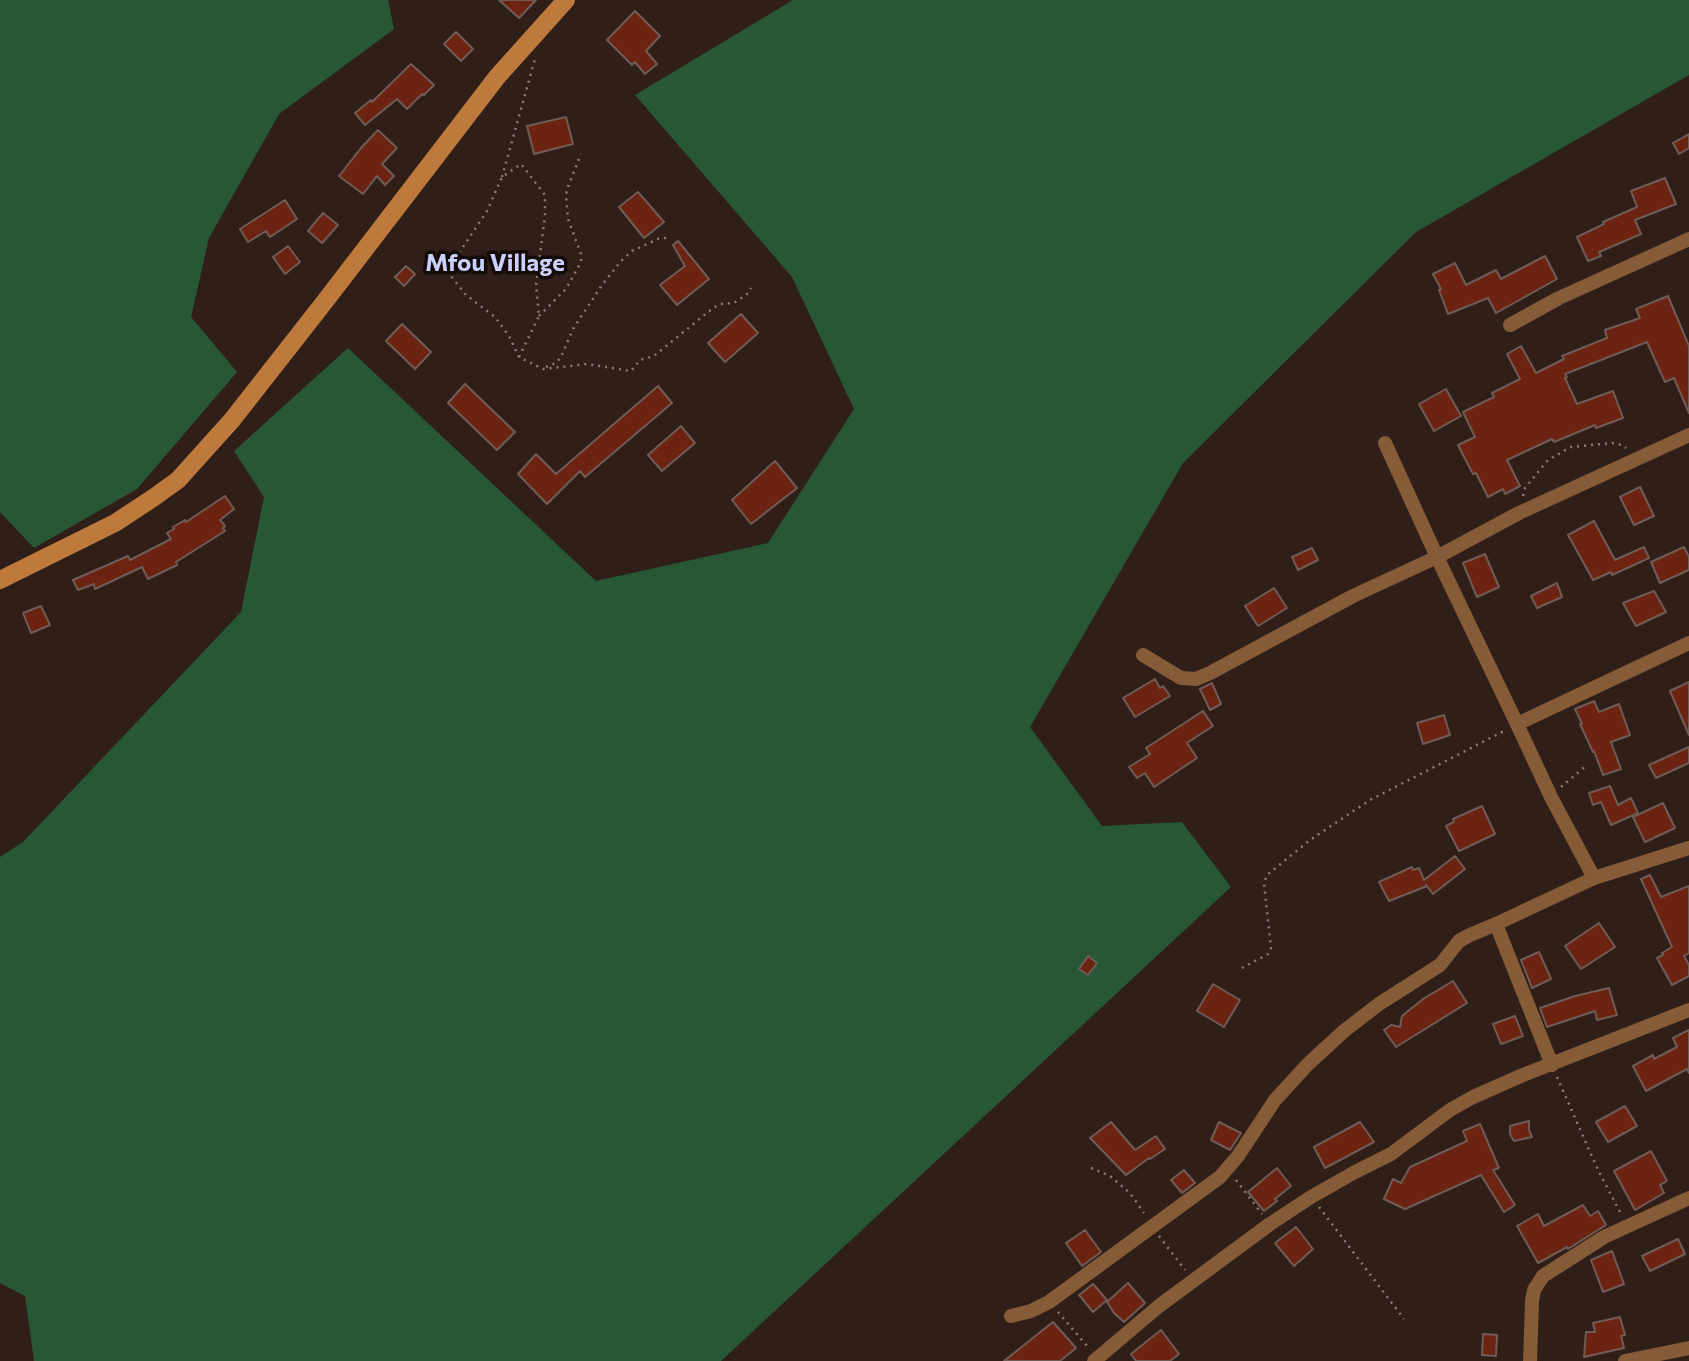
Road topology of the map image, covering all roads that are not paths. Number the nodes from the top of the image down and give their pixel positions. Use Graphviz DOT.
graph roads {
  1 [pos="566,0"];
  2 [pos="1689,239"];
  3 [pos="1510,325"];
  4 [pos="1689,435"];
  5 [pos="1385,443"];
  6 [pos="1437,557"];
  7 [pos="0,580"];
  8 [pos="1689,643"];
  9 [pos="1143,655"];
  10 [pos="1517,724"];
  11 [pos="1689,848"];
  12 [pos="1594,878"];
  13 [pos="1496,924"];
  14 [pos="1689,1010"];
  15 [pos="1552,1065"];
  16 [pos="1689,1198"];
  17 [pos="1011,1317"];
  18 [pos="1688,1353"];
  19 [pos="1096,1359"];
  20 [pos="1531,1361"];
  21 [pos="1625,1361"];
  1 -- 7 [label="main road"];
  2 -- 3 [label="street"];
  4 -- 6 [label="street"];
  5 -- 6 [label="street"];
  6 -- 9 [label="street"];
  6 -- 10 [label="street"];
  8 -- 10 [label="street"];
  10 -- 12 [label="street"];
  11 -- 12 [label="street"];
  12 -- 13 [label="street"];
  13 -- 15 [label="street"];
  13 -- 17 [label="street"];
  14 -- 15 [label="street"];
  15 -- 19 [label="street"];
  16 -- 20 [label="street"];
  18 -- 21 [label="street"];
}
